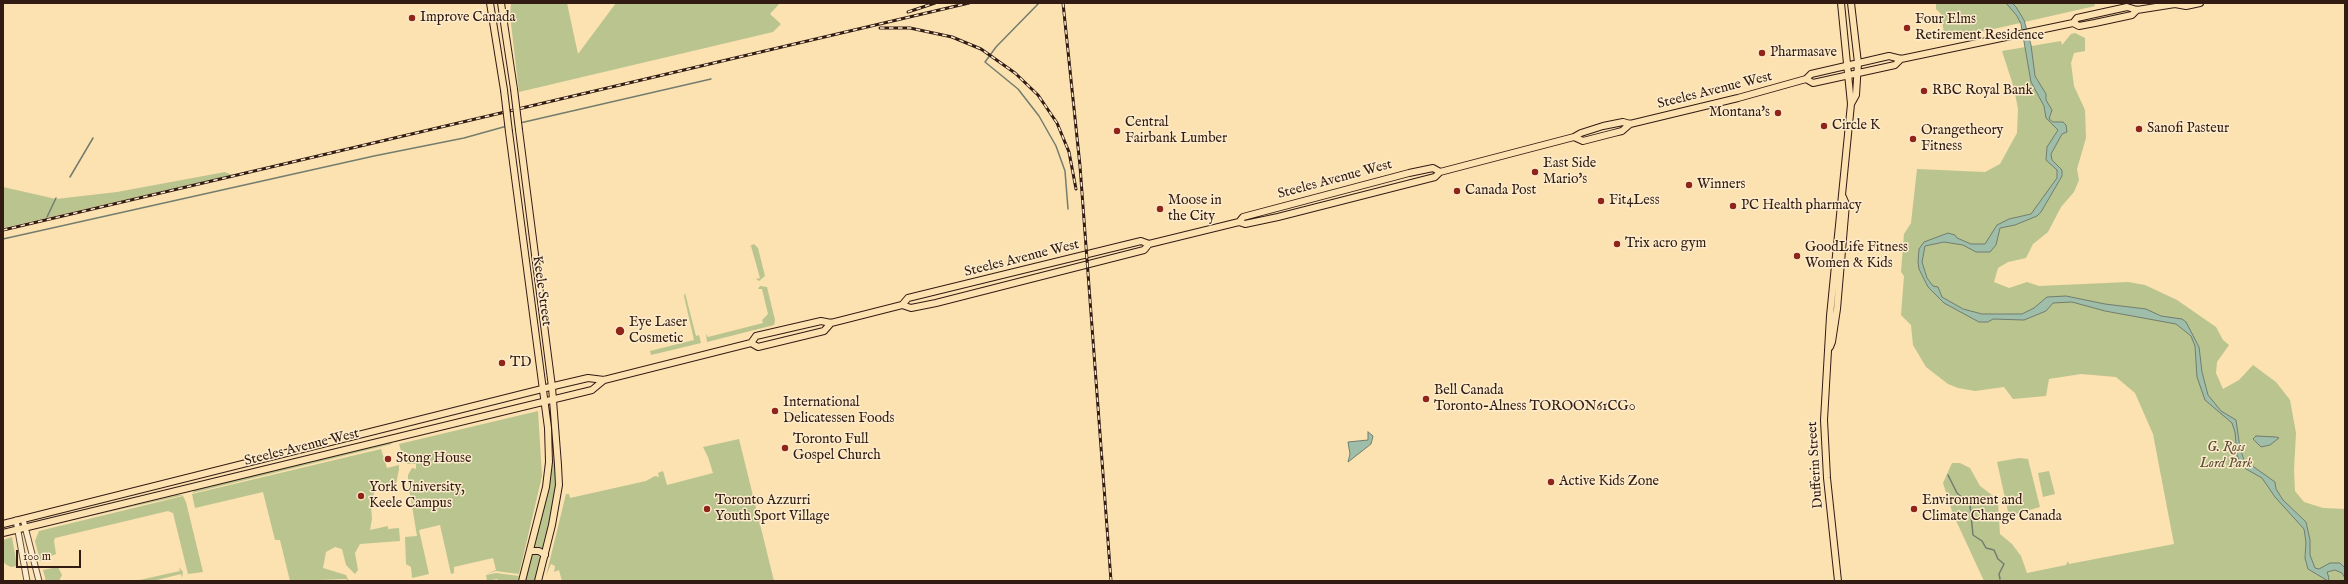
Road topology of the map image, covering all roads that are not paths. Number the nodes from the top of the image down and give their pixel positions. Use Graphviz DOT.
graph roads {
  1 [pos="490,3"];
  2 [pos="501,3"];
  3 [pos="1841,3"];
  4 [pos="1851,3"];
  5 [pos="2176,3"];
  6 [pos="2200,3"];
  7 [pos="2137,10"];
  8 [pos="2103,12"];
  9 [pos="2104,20"];
  10 [pos="2073,23"];
  11 [pos="1901,59"];
  12 [pos="1858,63"];
  13 [pos="1848,65"];
  14 [pos="1858,73"];
  15 [pos="1849,74"];
  16 [pos="1806,80"];
  17 [pos="1851,104"];
  18 [pos="1630,124"];
  19 [pos="1574,137"];
  20 [pos="1440,172"];
  21 [pos="1409,173"];
  22 [pos="1411,183"];
  23 [pos="1239,222"];
  24 [pos="1149,244"];
  25 [pos="902,305"];
  26 [pos="831,323"];
  27 [pos="750,343"];
  28 [pos="604,380"];
  29 [pos="552,387"];
  30 [pos="543,389"];
  31 [pos="553,399"];
  32 [pos="544,401"];
  33 [pos="20,520"];
  34 [pos="3,524"];
  35 [pos="22,529"];
  36 [pos="3,533"];
  37 [pos="530,551"];
  38 [pos="545,555"];
  39 [pos="27,581"];
  40 [pos="39,581"];
  41 [pos="522,581"];
  42 [pos="538,581"];
  43 [pos="1838,581"];
  1 -- 30 [label="main road, Keele Street, bridge"];
  2 -- 29 [label="main road, Keele Street, bridge"];
  3 -- 13 [label="main road, Dufferin Street"];
  4 -- 12 [label="main road, Dufferin Street"];
  5 -- 6 [label="main road, Steeles Avenue West"];
  5 -- 7 [label="main road, Steeles Avenue West"];
  7 -- 8 [label="main road, Steeles Avenue West"];
  7 -- 9 [label="main road, Steeles Avenue West"];
  8 -- 9 [label="main road"];
  8 -- 10 [label="main road, Steeles Avenue West"];
  9 -- 10 [label="main road, Steeles Avenue West"];
  10 -- 11 [label="main road, Steeles Avenue West"];
  11 -- 12 [label="main road, Steeles Avenue West"];
  11 -- 14 [label="main road, Steeles Avenue West"];
  12 -- 13 [label="main road, Steeles Avenue West"];
  12 -- 14 [label="main road, Dufferin Street"];
  13 -- 15 [label="main road, Dufferin Street"];
  13 -- 16 [label="main road, Steeles Avenue West"];
  14 -- 15 [label="main road, Steeles Avenue West"];
  14 -- 17 [label="main road, Dufferin Street"];
  15 -- 16 [label="main road, Steeles Avenue West"];
  15 -- 17 [label="main road, Dufferin Street"];
  16 -- 18 [label="main road, Steeles Avenue West"];
  17 -- 43 [label="main road, Dufferin Street"];
  18 -- 19 [label="main road, Steeles Avenue West"];
  18 -- 19 [label="main road, Steeles Avenue West"];
  19 -- 20 [label="main road, Steeles Avenue West"];
  20 -- 21 [label="main road, Steeles Avenue West"];
  20 -- 22 [label="main road, Steeles Avenue West"];
  21 -- 22 [label="main road"];
  21 -- 23 [label="main road, Steeles Avenue West"];
  22 -- 23 [label="main road, Steeles Avenue West"];
  23 -- 24 [label="main road, Steeles Avenue West"];
  24 -- 25 [label="main road, Steeles Avenue West"];
  24 -- 25 [label="main road, Steeles Avenue West"];
  25 -- 26 [label="main road, Steeles Avenue West"];
  26 -- 27 [label="main road, Steeles Avenue West"];
  26 -- 27 [label="main road, Steeles Avenue West"];
  27 -- 28 [label="main road, Steeles Avenue West"];
  28 -- 29 [label="main road, Steeles Avenue West"];
  28 -- 31 [label="main road, Steeles Avenue West"];
  29 -- 30 [label="main road, Steeles Avenue West"];
  29 -- 31 [label="main road, Keele Street"];
  30 -- 32 [label="main road, Keele Street"];
  30 -- 33 [label="main road, Steeles Avenue West"];
  31 -- 32 [label="main road, Steeles Avenue West"];
  31 -- 38 [label="main road, Keele Street"];
  32 -- 35 [label="main road, Steeles Avenue West"];
  32 -- 37 [label="main road, Keele Street"];
  33 -- 34 [label="main road, Steeles Avenue West"];
  33 -- 35 [label="street"];
  35 -- 36 [label="main road, Steeles Avenue West"];
  35 -- 39 [label="street"];
  35 -- 40 [label="street"];
  37 -- 38 [label="main road"];
  37 -- 41 [label="main road, Keele Street"];
  38 -- 42 [label="main road, Keele Street"];
}
